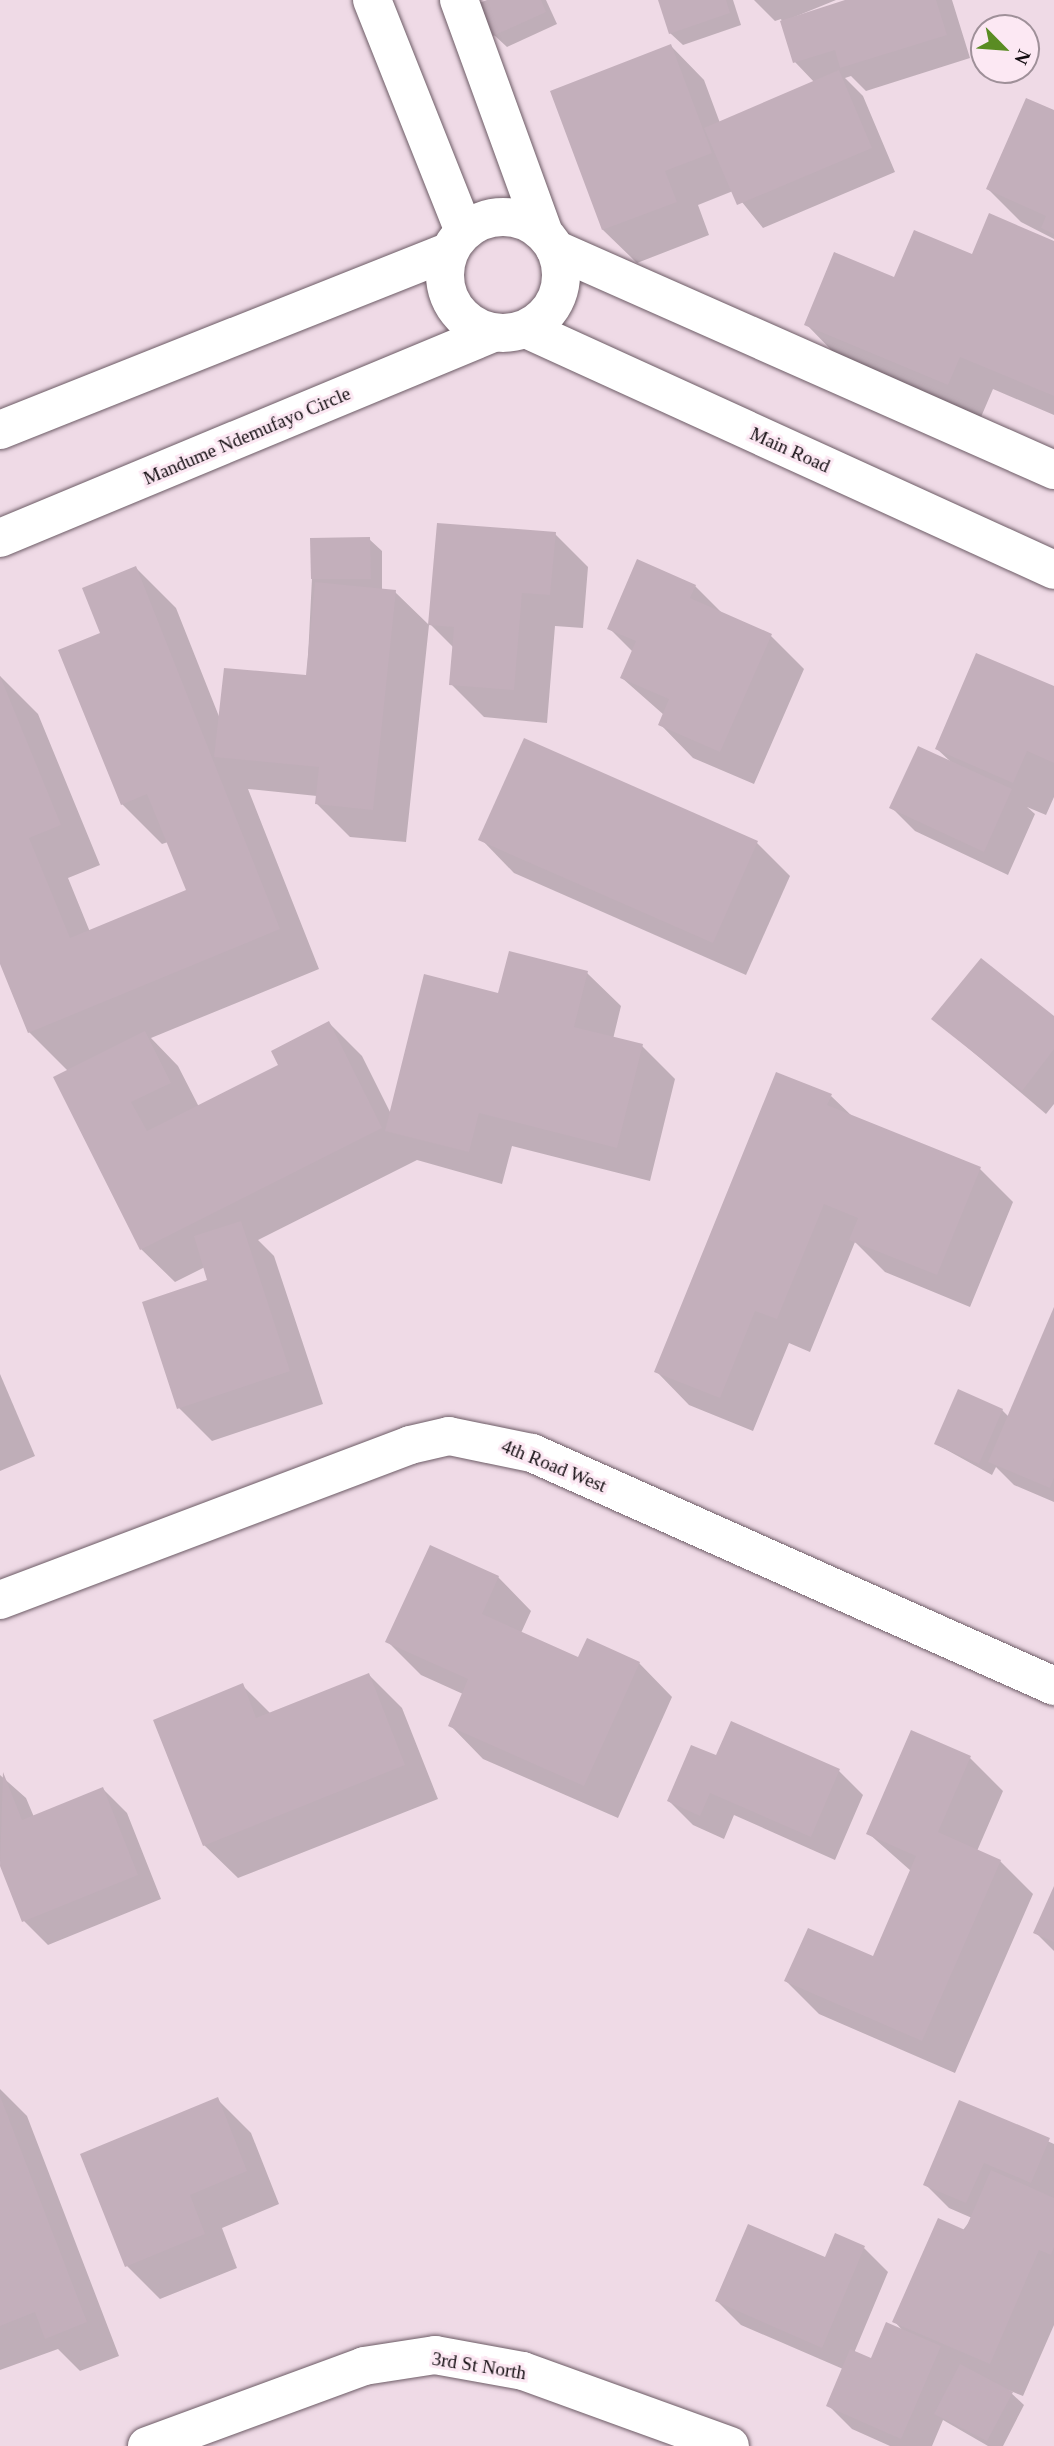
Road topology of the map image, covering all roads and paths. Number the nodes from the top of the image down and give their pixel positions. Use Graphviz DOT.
graph roads {
  1 [pos="372,0"];
  2 [pos="459,0"];
  3 [pos="456,242"];
  4 [pos="550,242"];
  5 [pos="510,331"];
  6 [pos="0,430"];
  7 [pos="1054,470"];
  8 [pos="0,538"];
  9 [pos="1054,570"];
  10 [pos="0,1601"];
  11 [pos="1054,1686"];
  12 [pos="147,2446"];
  13 [pos="730,2446"];
  1 -- 3 [label="street"];
  2 -- 4 [label="street"];
  3 -- 4 [label="street"];
  3 -- 5 [label="street"];
  3 -- 6 [label="street"];
  4 -- 5 [label="street"];
  4 -- 7 [label="street"];
  5 -- 8 [label="street, Mandume Ndemufayo Circle"];
  5 -- 9 [label="street, Main Road"];
  10 -- 11 [label="street, 4th Road West"];
  12 -- 13 [label="street, 3rd St North"];
}
